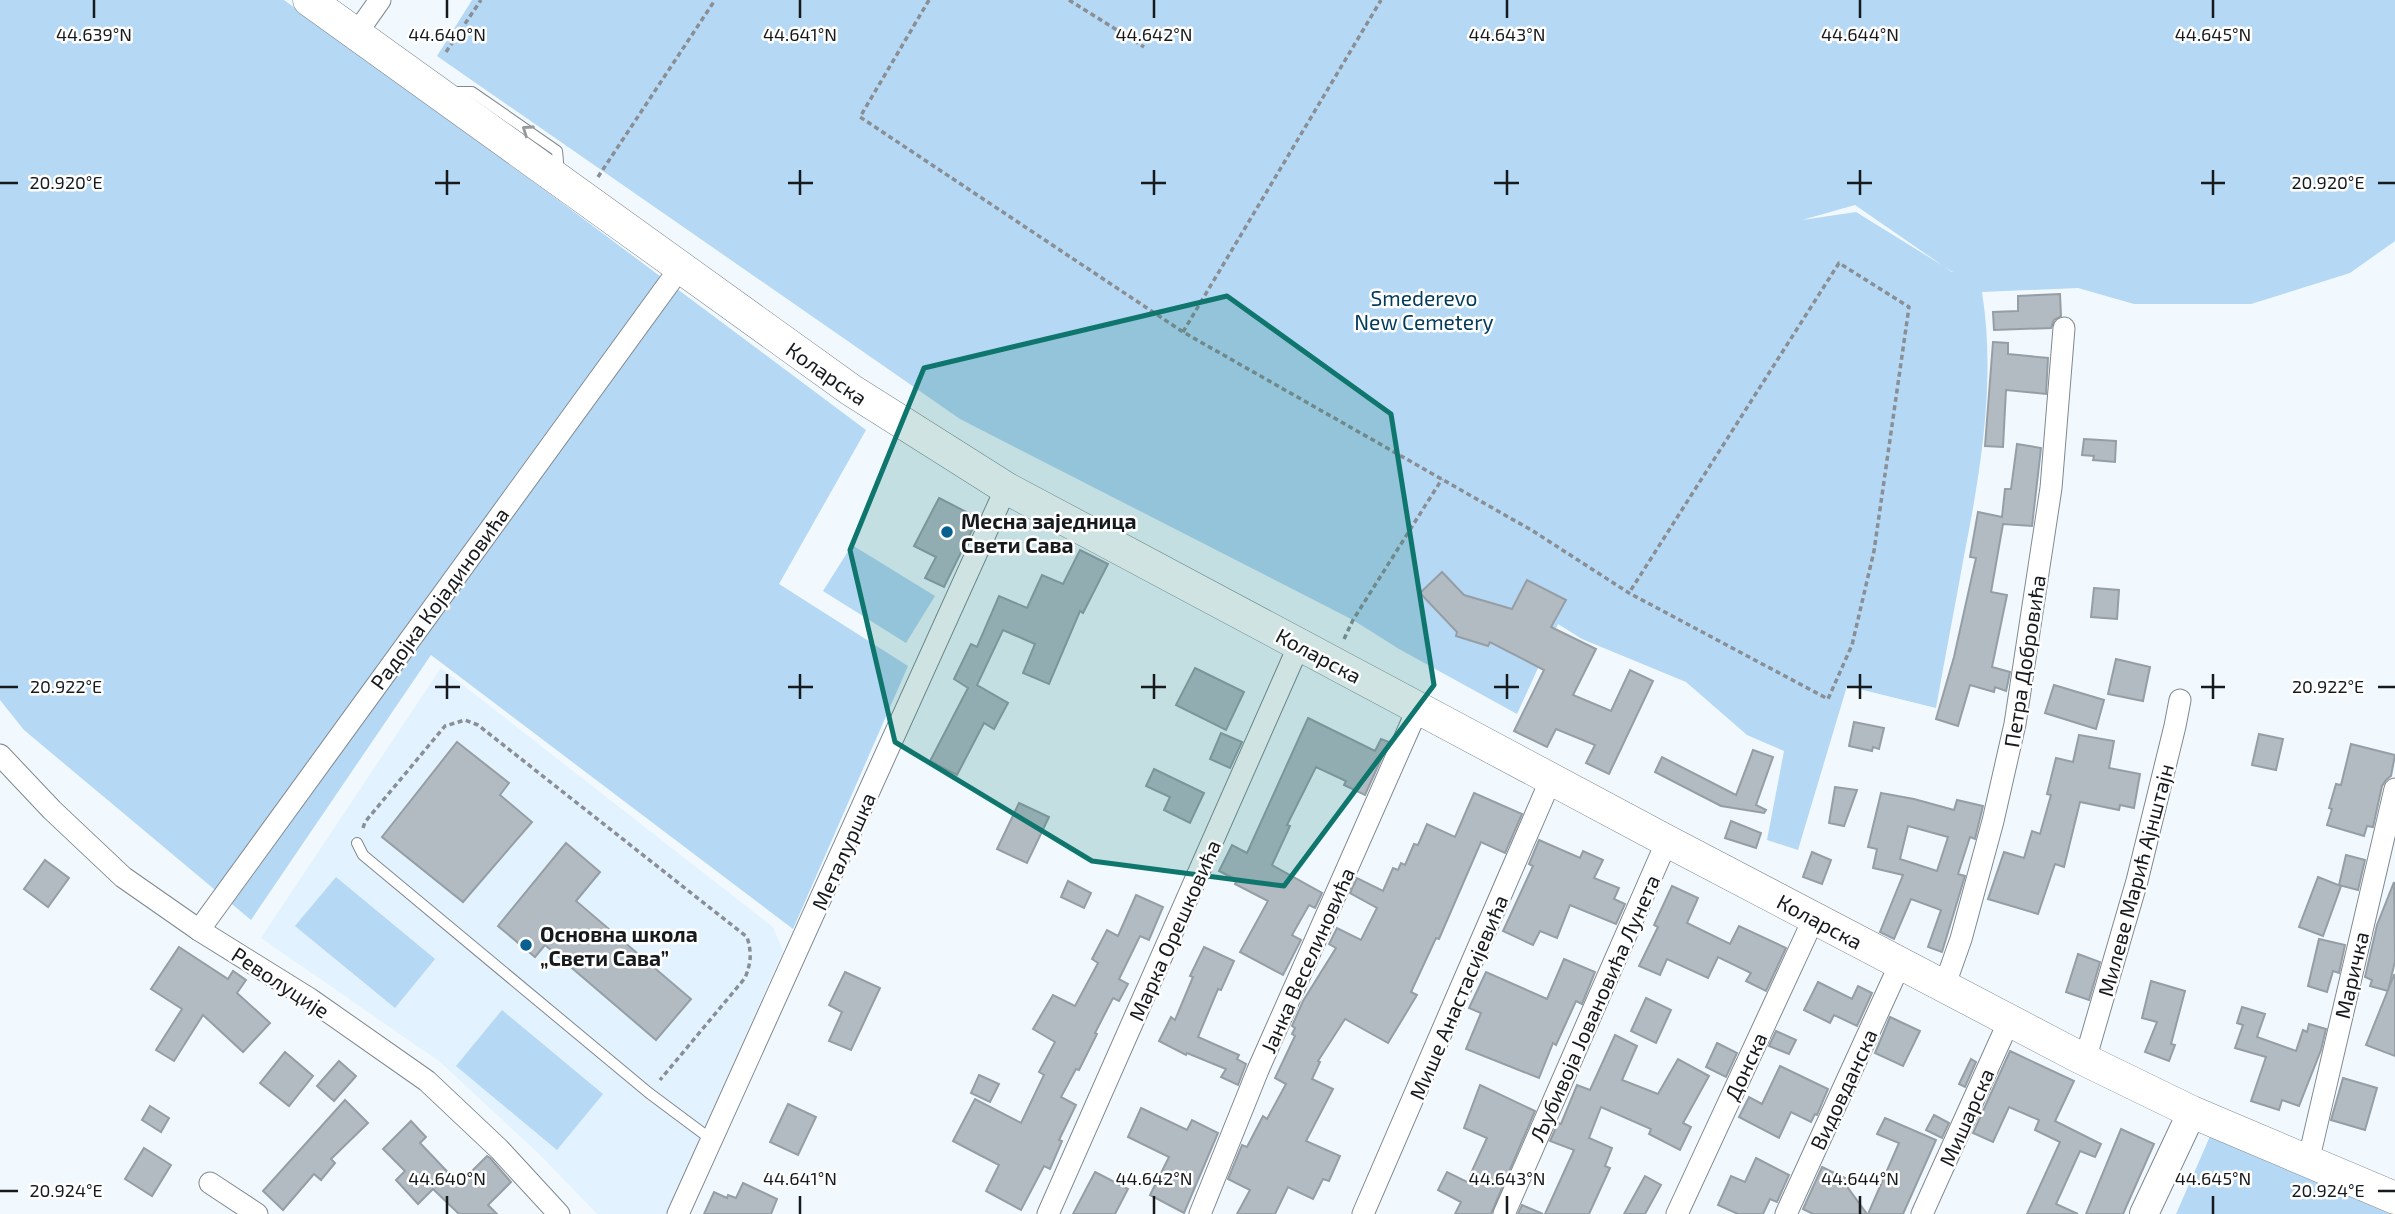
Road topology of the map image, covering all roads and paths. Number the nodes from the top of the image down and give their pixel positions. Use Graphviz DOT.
graph roads {
  1 [pos="309,0"];
  2 [pos="380,0"];
  3 [pos="481,0"];
  4 [pos="715,0"];
  5 [pos="929,0"];
  6 [pos="1069,0"];
  7 [pos="1381,0"];
  8 [pos="356,34"];
  9 [pos="1144,47"];
  10 [pos="446,52"];
  11 [pos="571,190"];
  12 [pos="680,268"];
  13 [pos="2064,328"];
  14 [pos="1183,332"];
  15 [pos="1442,479"];
  16 [pos="1006,488"];
  17 [pos="1629,593"];
  18 [pos="1299,645"];
  19 [pos="1332,663"];
  20 [pos="2180,700"];
  21 [pos="1418,708"];
  22 [pos="0,755"];
  23 [pos="1552,779"];
  24 [pos="2395,789"];
  25 [pos="1667,841"];
  26 [pos="357,843"];
  27 [pos="1814,918"];
  28 [pos="200,930"];
  29 [pos="1900,964"];
  30 [pos="1944,987"];
  31 [pos="2010,1021"];
  32 [pos="2085,1060"];
  33 [pos="649,1093"];
  34 [pos="2192,1112"];
  35 [pos="712,1140"];
  36 [pos="2308,1162"];
  37 [pos="210,1183"];
  38 [pos="2393,1191"];
  39 [pos="257,1214"];
  40 [pos="559,1214"];
  41 [pos="678,1214"];
  42 [pos="1048,1214"];
  43 [pos="1200,1214"];
  44 [pos="1363,1214"];
  45 [pos="1504,1214"];
  46 [pos="1676,1214"];
  47 [pos="1786,1214"];
  48 [pos="1923,1214"];
  49 [pos="2144,1214"];
  1 -- 8 [label="main road, Коларска"];
  2 -- 8 [label="street"];
  3 -- 10 [label="path"];
  4 -- 11 [label="path"];
  5 -- 14 [label="path"];
  6 -- 9 [label="path"];
  7 -- 14 [label="path"];
  8 -- 11 [label="main road, Коларска"];
  11 -- 12 [label="main road, Коларска"];
  12 -- 16 [label="main road, Коларска"];
  12 -- 28 [label="street, Радојка Којадиновића"];
  13 -- 30 [label="street, Петра Добровића"];
  14 -- 15 [label="path"];
  15 -- 17 [label="path"];
  15 -- 19 [label="path"];
  16 -- 18 [label="main road, Коларска"];
  16 -- 35 [label="street, Металуршка"];
  17 -- 17 [label="path"];
  18 -- 19 [label="main road, Коларска"];
  18 -- 42 [label="street, Марка Орешковића"];
  19 -- 21 [label="main road, Коларска"];
  20 -- 32 [label="street, Милеве Марић Ајнштајн"];
  21 -- 23 [label="main road, Коларска"];
  21 -- 43 [label="street, Јанка Веселиновића"];
  22 -- 28 [label="street, Револуције"];
  23 -- 25 [label="main road, Коларска"];
  23 -- 44 [label="street, Мише Анастасијевића"];
  24 -- 36 [label="street, Маричка"];
  25 -- 27 [label="main road, Коларска"];
  25 -- 45 [label="street, Љубивоја Јовановића Лунета"];
  26 -- 33 [label="lane"];
  26 -- 33 [label="path"];
  27 -- 29 [label="main road, Коларска"];
  27 -- 46 [label="street, Донска"];
  28 -- 40 [label="street, Револуције"];
  29 -- 30 [label="main road, Коларска"];
  29 -- 47 [label="street, Видовданска"];
  30 -- 31 [label="main road, Коларска"];
  31 -- 32 [label="main road, Коларска"];
  31 -- 48 [label="street, Мишарска"];
  32 -- 34 [label="main road, Коларска"];
  33 -- 35 [label="lane"];
  34 -- 36 [label="main road, Коларска"];
  34 -- 49 [label="street"];
  35 -- 41 [label="street, Металуршка"];
  36 -- 38 [label="main road, Коларска"];
  37 -- 39 [label="street"];
}
